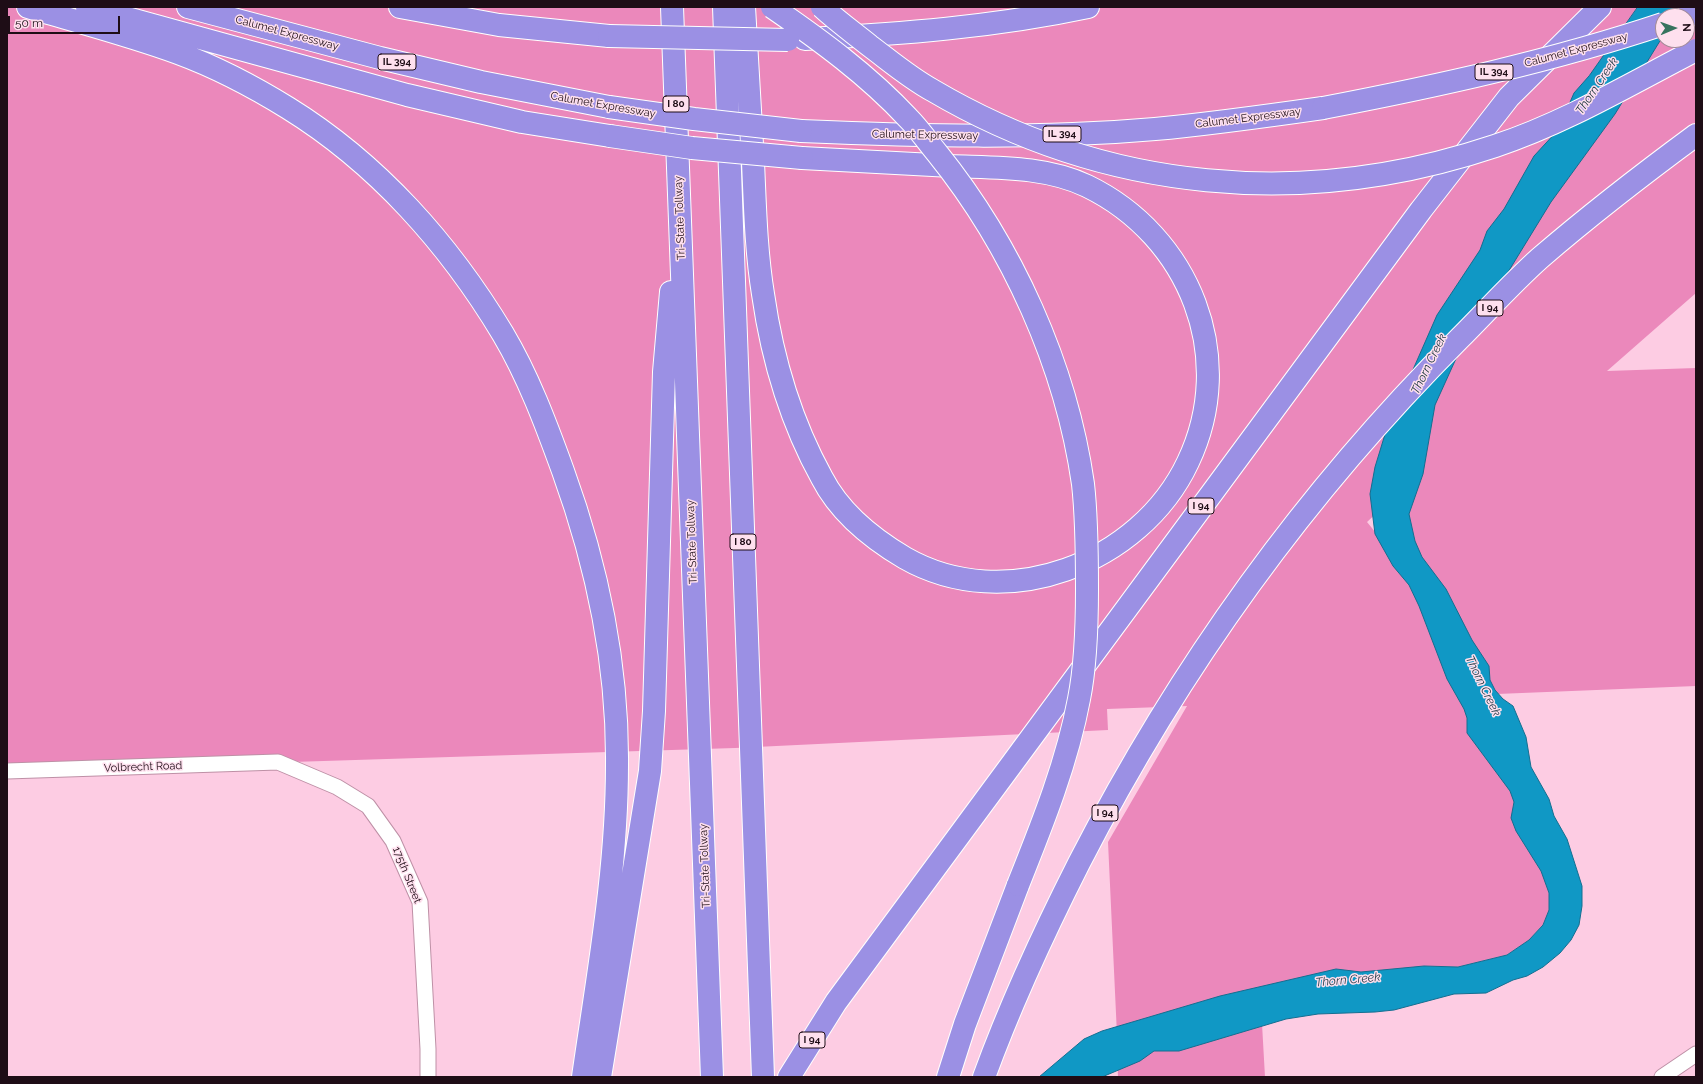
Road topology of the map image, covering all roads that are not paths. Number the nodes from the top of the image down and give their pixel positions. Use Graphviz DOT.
graph roads {
  1 [pos="28,7"];
  2 [pos="87,7"];
  3 [pos="188,7"];
  4 [pos="400,7"];
  5 [pos="672,7"];
  6 [pos="724,7"];
  7 [pos="744,7"];
  8 [pos="772,7"];
  9 [pos="822,7"];
  10 [pos="1088,7"];
  11 [pos="1600,7"];
  12 [pos="1655,27"];
  13 [pos="1696,50"];
  14 [pos="1696,135"];
  15 [pos="680,201"];
  16 [pos="278,762"];
  17 [pos="7,771"];
  18 [pos="1696,1054"];
  19 [pos="763,1074"];
  20 [pos="428,1077"];
  21 [pos="583,1077"];
  22 [pos="600,1077"];
  23 [pos="712,1077"];
  24 [pos="789,1077"];
  25 [pos="948,1077"];
  26 [pos="984,1077"];
  27 [pos="1662,1077"];
  1 -- 21 [label="highway"];
  2 -- 7 [label="highway, bridge"];
  3 -- 12 [label="highway, Calumet Expressway / IL 394, bridge"];
  4 -- 10 [label="highway, bridge"];
  5 -- 15 [label="highway, Tri-State Tollway / I 80"];
  6 -- 19 [label="highway, I 80"];
  8 -- 25 [label="highway, bridge"];
  9 -- 13 [label="highway, bridge"];
  11 -- 24 [label="highway, I 94"];
  14 -- 26 [label="highway, I 94"];
  15 -- 22 [label="highway"];
  15 -- 23 [label="highway, Tri-State Tollway / I 80"];
  16 -- 17 [label="street, Volbrecht Road"];
  16 -- 20 [label="street, 175th Street"];
  18 -- 27 [label="street"];
}
